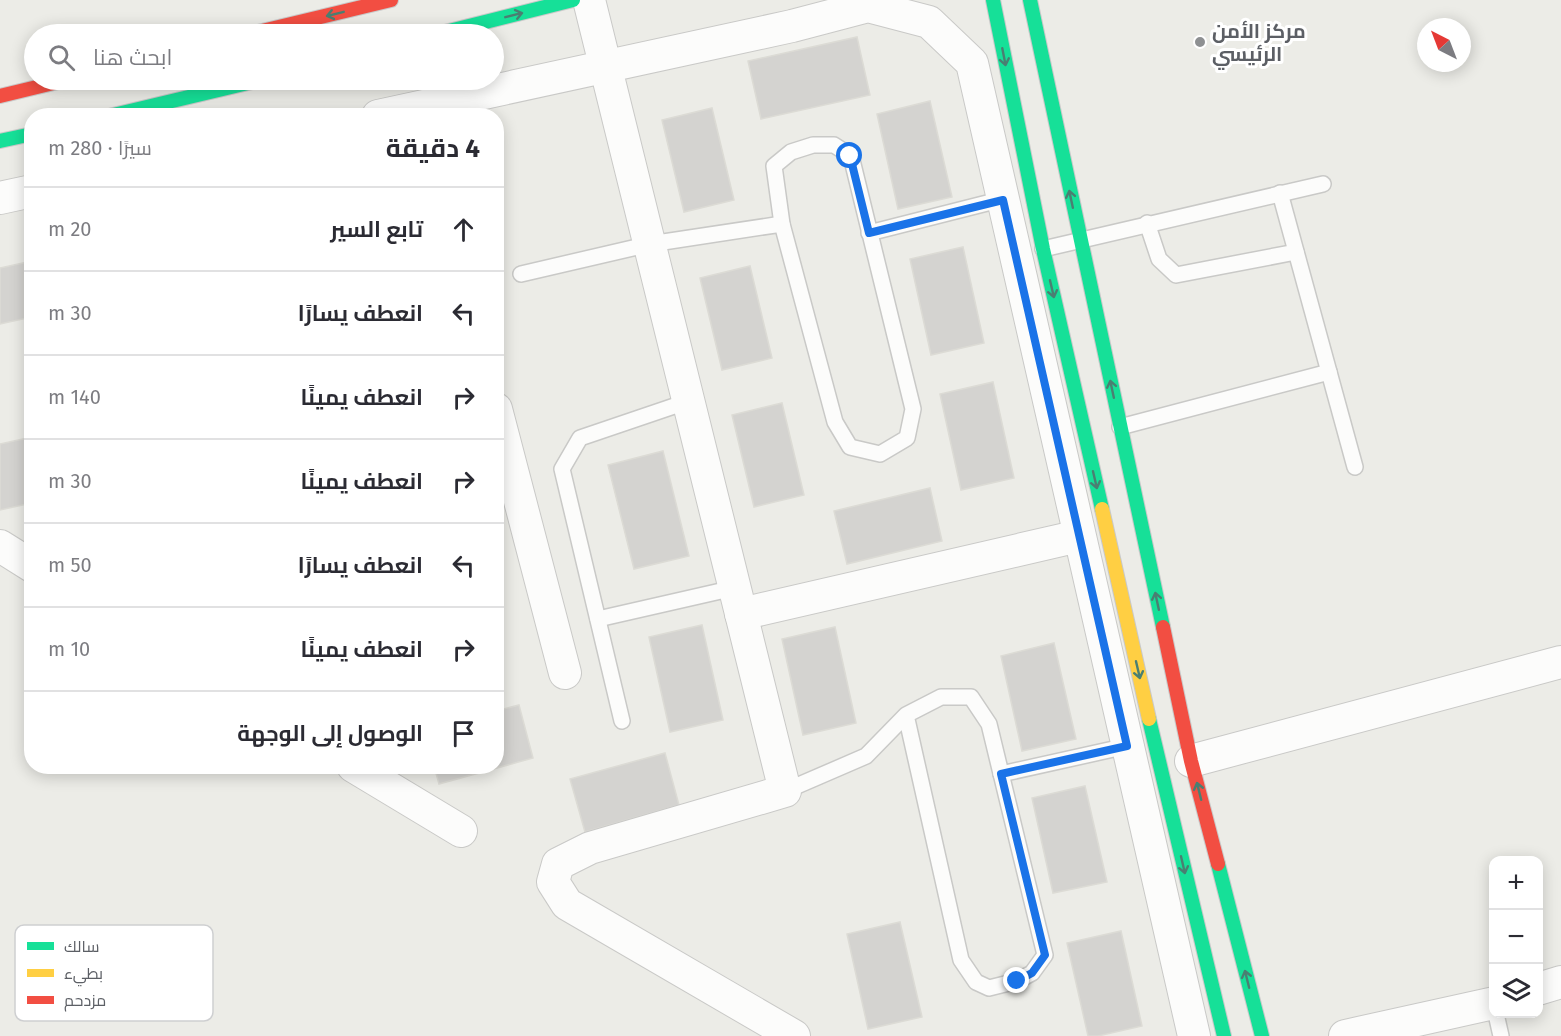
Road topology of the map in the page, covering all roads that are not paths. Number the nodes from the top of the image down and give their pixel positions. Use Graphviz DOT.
graph roads {
  1 [pos="391,0"];
  2 [pos="573,0"];
  3 [pos="589,0"];
  4 [pos="993,0"];
  5 [pos="1030,0"];
  6 [pos="291,24"];
  7 [pos="477,24"];
  8 [pos="605,66"];
  9 [pos="25,90"];
  10 [pos="218,90"];
  11 [pos="0,96"];
  12 [pos="143,108"];
  13 [pos="430,108"];
  14 [pos="24,136"];
  15 [pos="0,141"];
  16 [pos="1323,184"];
  17 [pos="24,193"];
  18 [pos="1280,193"];
  19 [pos="0,198"];
  20 [pos="1003,200"];
  21 [pos="782,224"];
  22 [pos="1148,224"];
  23 [pos="869,233"];
  24 [pos="1080,239"];
  25 [pos="650,244"];
  26 [pos="1043,249"];
  27 [pos="1296,252"];
  28 [pos="521,274"];
  29 [pos="1329,372"];
  30 [pos="689,401"];
  31 [pos="1120,427"];
  32 [pos="504,455"];
  33 [pos="1355,466"];
  34 [pos="1079,536"];
  35 [pos="738,601"];
  36 [pos="598,619"];
  37 [pos="1561,662"];
  38 [pos="565,673"];
  39 [pos="906,715"];
  40 [pos="622,721"];
  41 [pos="1127,746"];
  42 [pos="1191,760"];
  43 [pos="366,774"];
  44 [pos="1001,774"];
  45 [pos="785,791"];
  46 [pos="461,831"];
  47 [pos="1561,982"];
  48 [pos="1543,988"];
  49 [pos="1489,1004"];
  50 [pos="1497,1018"];
  51 [pos="794,1036"];
  52 [pos="1194,1036"];
  53 [pos="1224,1036"];
  54 [pos="1262,1036"];
  55 [pos="1345,1036"];
  56 [pos="1501,1036"];
  1 -- 6 [label="street, one-way"];
  7 -- 2 [label="street, one-way"];
  3 -- 8 [label="street"];
  4 -- 26 [label="street, one-way"];
  24 -- 5 [label="street, one-way"];
  8 -- 13 [label="street"];
  8 -- 20 [label="street"];
  8 -- 25 [label="street"];
  9 -- 11 [label="street"];
  10 -- 12 [label="street"];
  14 -- 15 [label="street"];
  16 -- 18 [label="lane"];
  17 -- 19 [label="street"];
  18 -- 22 [label="lane"];
  18 -- 27 [label="lane"];
  20 -- 23 [label="lane"];
  20 -- 34 [label="street"];
  21 -- 23 [label="lane"];
  21 -- 23 [label="lane"];
  21 -- 25 [label="lane"];
  22 -- 24 [label="lane"];
  22 -- 27 [label="lane"];
  24 -- 26 [label="lane"];
  31 -- 24 [label="street, one-way"];
  25 -- 28 [label="lane"];
  25 -- 30 [label="street"];
  26 -- 53 [label="street, one-way"];
  27 -- 29 [label="lane"];
  29 -- 31 [label="lane"];
  29 -- 33 [label="lane"];
  30 -- 35 [label="street"];
  30 -- 36 [label="lane"];
  42 -- 31 [label="street, one-way"];
  32 -- 38 [label="street"];
  34 -- 35 [label="street"];
  34 -- 41 [label="street"];
  35 -- 36 [label="lane"];
  35 -- 45 [label="street"];
  36 -- 40 [label="lane"];
  37 -- 42 [label="street"];
  39 -- 44 [label="lane"];
  39 -- 44 [label="lane"];
  39 -- 45 [label="lane"];
  41 -- 44 [label="lane"];
  41 -- 52 [label="street"];
  54 -- 42 [label="street, one-way"];
  43 -- 46 [label="street"];
  45 -- 51 [label="street"];
  47 -- 48 [label="street"];
  49 -- 55 [label="street"];
  50 -- 56 [label="lane"];
}
